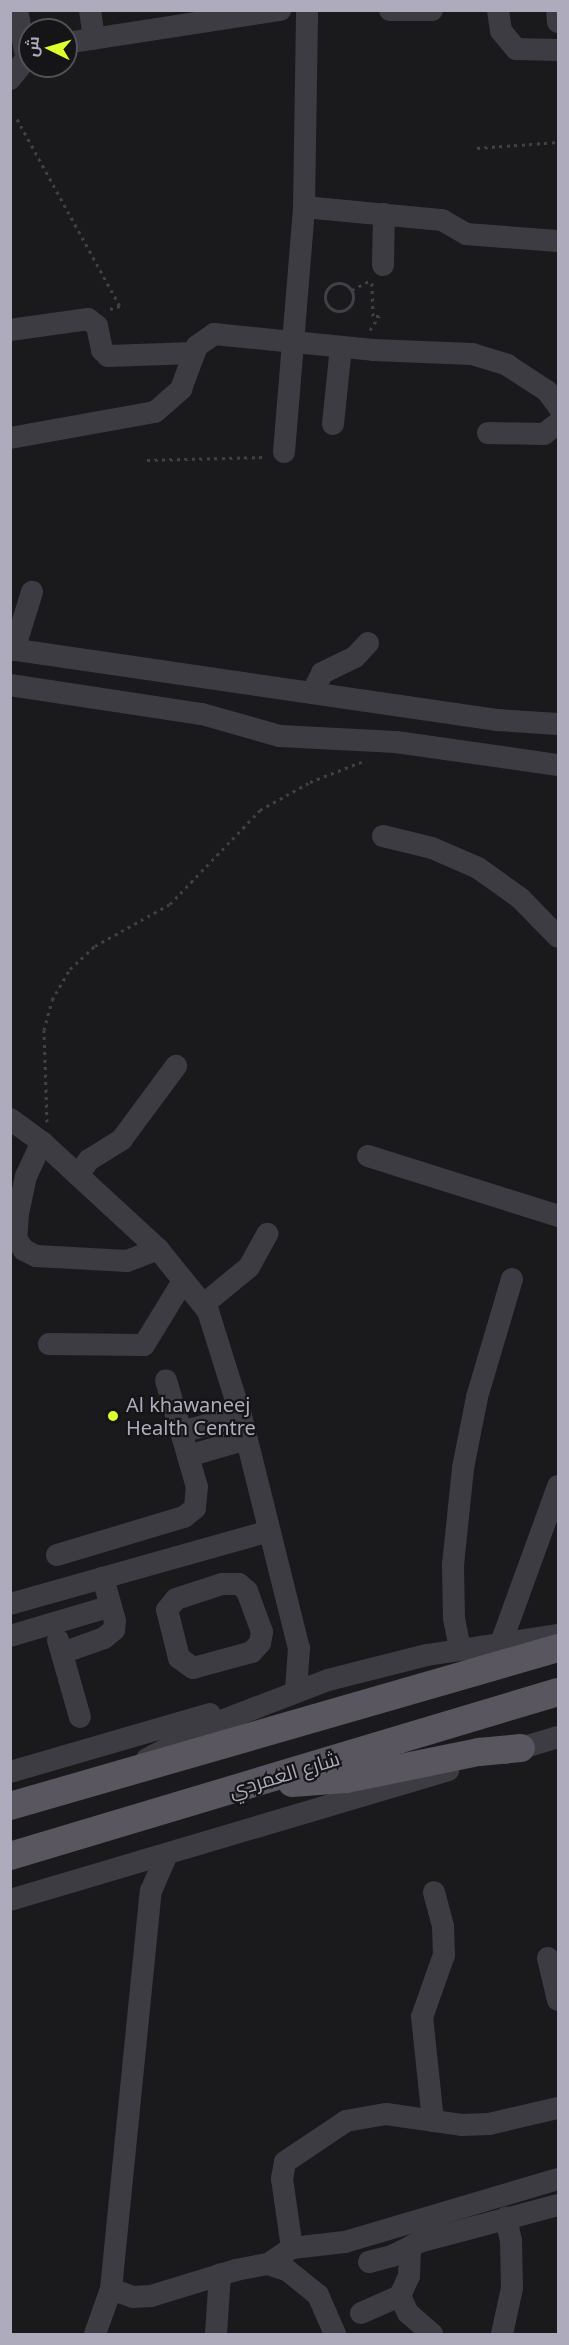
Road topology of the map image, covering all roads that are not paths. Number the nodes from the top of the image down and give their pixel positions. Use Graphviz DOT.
graph roads {
  1 [pos="90,10"];
  2 [pos="280,10"];
  3 [pos="307,10"];
  4 [pos="390,10"];
  5 [pos="432,10"];
  6 [pos="498,10"];
  7 [pos="558,10"];
  8 [pos="558,22"];
  9 [pos="94,39"];
  10 [pos="78,41"];
  11 [pos="558,50"];
  12 [pos="304,207"];
  13 [pos="384,214"];
  14 [pos="558,241"];
  15 [pos="378,272"];
  16 [pos="10,330"];
  17 [pos="293,343"];
  18 [pos="349,348"];
  19 [pos="194,353"];
  20 [pos="558,406"];
  21 [pos="558,423"];
  22 [pos="333,424"];
  23 [pos="488,433"];
  24 [pos="10,438"];
  25 [pos="284,452"];
  26 [pos="32,592"];
  27 [pos="16,626"];
  28 [pos="368,643"];
  29 [pos="12,649"];
  30 [pos="10,685"];
  31 [pos="312,693"];
  32 [pos="558,724"];
  33 [pos="558,765"];
  34 [pos="383,837"];
  35 [pos="557,938"];
  36 [pos="176,1066"];
  37 [pos="10,1119"];
  38 [pos="42,1142"];
  39 [pos="368,1156"];
  40 [pos="78,1175"];
  41 [pos="558,1216"];
  42 [pos="267,1234"];
  43 [pos="158,1250"];
  44 [pos="512,1279"];
  45 [pos="183,1281"];
  46 [pos="204,1304"];
  47 [pos="49,1344"];
  48 [pos="166,1380"];
  49 [pos="241,1416"];
  50 [pos="181,1432"];
  51 [pos="247,1439"];
  52 [pos="188,1456"];
  53 [pos="558,1486"];
  54 [pos="269,1531"];
  55 [pos="57,1555"];
  56 [pos="103,1578"];
  57 [pos="10,1604"];
  58 [pos="287,1605"];
  59 [pos="111,1606"];
  60 [pos="256,1615"];
  61 [pos="53,1625"];
  62 [pos="558,1635"];
  63 [pos="10,1636"];
  64 [pos="501,1643"];
  65 [pos="558,1648"];
  66 [pos="460,1649"];
  67 [pos="62,1653"];
  68 [pos="296,1690"];
  69 [pos="558,1692"];
  70 [pos="247,1709"];
  71 [pos="80,1717"];
  72 [pos="558,1737"];
  73 [pos="521,1749"];
  74 [pos="10,1772"];
  75 [pos="125,1773"];
  76 [pos="260,1781"];
  77 [pos="10,1806"];
  78 [pos="167,1854"];
  79 [pos="10,1856"];
  80 [pos="121,1867"];
  81 [pos="150,1891"];
  82 [pos="434,1892"];
  83 [pos="10,1900"];
  84 [pos="558,2108"];
  85 [pos="434,2121"];
  86 [pos="558,2179"];
  87 [pos="558,2205"];
  88 [pos="506,2218"];
  89 [pos="410,2247"];
  90 [pos="292,2248"];
  91 [pos="369,2262"];
  92 [pos="268,2264"];
  93 [pos="220,2274"];
  94 [pos="111,2289"];
  95 [pos="400,2296"];
  96 [pos="361,2313"];
  97 [pos="95,2334"];
  98 [pos="216,2334"];
  99 [pos="335,2334"];
  100 [pos="432,2334"];
  101 [pos="502,2334"];
  1 -- 9 [label="street"];
  2 -- 9 [label="street"];
  3 -- 12 [label="street"];
  4 -- 5 [label="street"];
  6 -- 11 [label="street"];
  7 -- 8 [label="street"];
  9 -- 10 [label="street"];
  12 -- 13 [label="street"];
  12 -- 17 [label="street"];
  13 -- 14 [label="street"];
  13 -- 15 [label="street"];
  16 -- 19 [label="street"];
  17 -- 18 [label="street"];
  17 -- 19 [label="street"];
  17 -- 25 [label="street"];
  18 -- 20 [label="street"];
  18 -- 22 [label="street"];
  19 -- 24 [label="street"];
  21 -- 23 [label="street"];
  26 -- 27 [label="street"];
  27 -- 29 [label="street"];
  28 -- 31 [label="street"];
  29 -- 31 [label="street"];
  30 -- 33 [label="street"];
  31 -- 32 [label="street"];
  34 -- 35 [label="street"];
  36 -- 40 [label="street"];
  37 -- 38 [label="street"];
  38 -- 40 [label="street"];
  38 -- 43 [label="street"];
  39 -- 41 [label="street"];
  40 -- 43 [label="street"];
  42 -- 46 [label="street"];
  43 -- 45 [label="street"];
  44 -- 66 [label="street"];
  45 -- 46 [label="street"];
  45 -- 47 [label="street"];
  46 -- 49 [label="street"];
  48 -- 50 [label="street"];
  49 -- 50 [label="street"];
  49 -- 51 [label="street"];
  50 -- 52 [label="street"];
  51 -- 52 [label="street"];
  51 -- 54 [label="street"];
  52 -- 55 [label="street"];
  53 -- 64 [label="street"];
  54 -- 56 [label="street"];
  54 -- 58 [label="street"];
  56 -- 57 [label="street"];
  56 -- 59 [label="street"];
  58 -- 60 [label="street"];
  58 -- 68 [label="street"];
  59 -- 61 [label="street"];
  59 -- 67 [label="street"];
  60 -- 60 [label="street"];
  61 -- 63 [label="street"];
  61 -- 67 [label="street"];
  62 -- 64 [label="street"];
  64 -- 66 [label="street"];
  65 -- 75 [label="main road"];
  66 -- 68 [label="street"];
  67 -- 71 [label="street"];
  68 -- 70 [label="street"];
  69 -- 76 [label="main road, شارع العمردي"];
  70 -- 74 [label="street"];
  70 -- 75 [label="street"];
  72 -- 73 [label="street"];
  73 -- 76 [label="main road"];
  73 -- 78 [label="street"];
  75 -- 77 [label="main road"];
  76 -- 79 [label="main road, شارع العمردي"];
  78 -- 80 [label="street"];
  78 -- 81 [label="street"];
  80 -- 81 [label="street"];
  80 -- 83 [label="street"];
  81 -- 94 [label="street"];
  82 -- 85 [label="street"];
  84 -- 85 [label="street"];
  85 -- 90 [label="street"];
  86 -- 90 [label="street"];
  87 -- 88 [label="street"];
  88 -- 89 [label="street"];
  88 -- 101 [label="street"];
  89 -- 91 [label="street"];
  89 -- 95 [label="street"];
  90 -- 92 [label="street"];
  92 -- 93 [label="street"];
  92 -- 99 [label="street"];
  93 -- 94 [label="street"];
  93 -- 98 [label="street"];
  94 -- 97 [label="street"];
  95 -- 96 [label="street"];
  95 -- 100 [label="street"];
}
